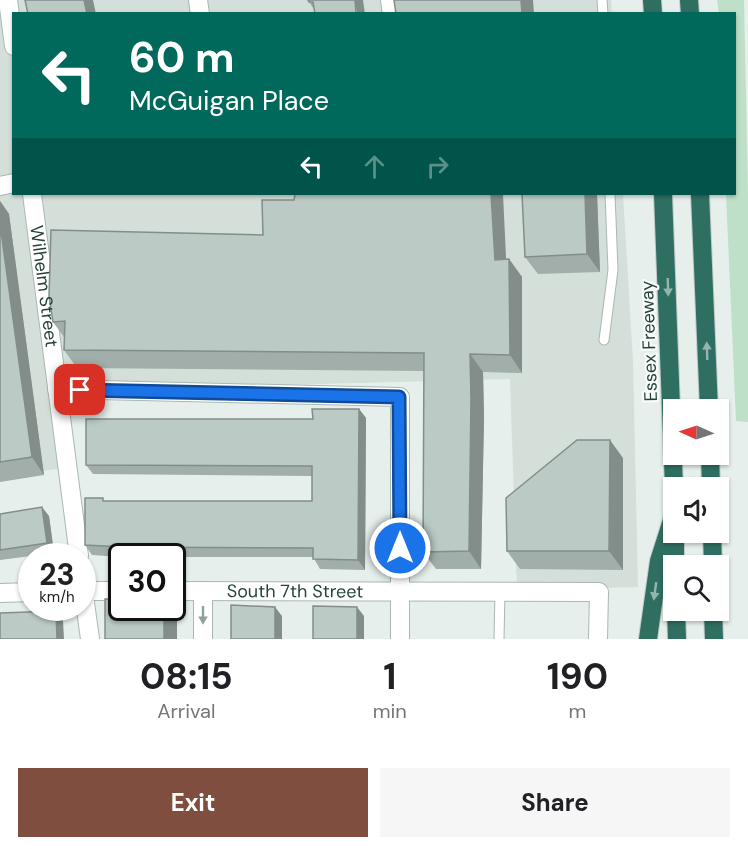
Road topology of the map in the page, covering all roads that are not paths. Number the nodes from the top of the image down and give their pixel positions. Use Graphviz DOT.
graph roads {
  1 [pos="8,0"];
  2 [pos="12,31"];
  3 [pos="32,195"];
  4 [pos="610,195"];
  5 [pos="663,195"];
  6 [pos="700,195"];
  7 [pos="604,340"];
  8 [pos="57,389"];
  9 [pos="709,399"];
  10 [pos="674,477"];
  11 [pos="77,543"];
  12 [pos="665,543"];
  13 [pos="186,591"];
  14 [pos="203,591"];
  15 [pos="400,591"];
  16 [pos="18,592"];
  17 [pos="500,592"];
  18 [pos="0,593"];
  19 [pos="88,621"];
  20 [pos="676,621"];
  21 [pos="713,621"];
  22 [pos="90,639"];
  23 [pos="203,639"];
  24 [pos="400,639"];
  25 [pos="499,639"];
  26 [pos="598,639"];
  27 [pos="648,639"];
  28 [pos="677,639"];
  29 [pos="714,639"];
  1 -- 2 [label="street"];
  3 -- 8 [label="street, Wilhelm Street"];
  4 -- 7 [label="lane"];
  5 -- 10 [label="highway, Essex Freeway, one-way"];
  9 -- 6 [label="highway, one-way"];
  8 -- 11 [label="street, Wilhelm Street"];
  8 -- 15 [label="street"];
  12 -- 27 [label="highway, one-way"];
  13 -- 14 [label="street, South 7th Street"];
  14 -- 15 [label="street, South 7th Street"];
  14 -- 23 [label="street, one-way"];
  15 -- 17 [label="street, South 7th Street"];
  15 -- 24 [label="street"];
  16 -- 18 [label="street"];
  17 -- 25 [label="lane"];
  17 -- 26 [label="street, South 7th Street"];
  19 -- 22 [label="street"];
  20 -- 28 [label="highway"];
  21 -- 29 [label="highway"];
}
